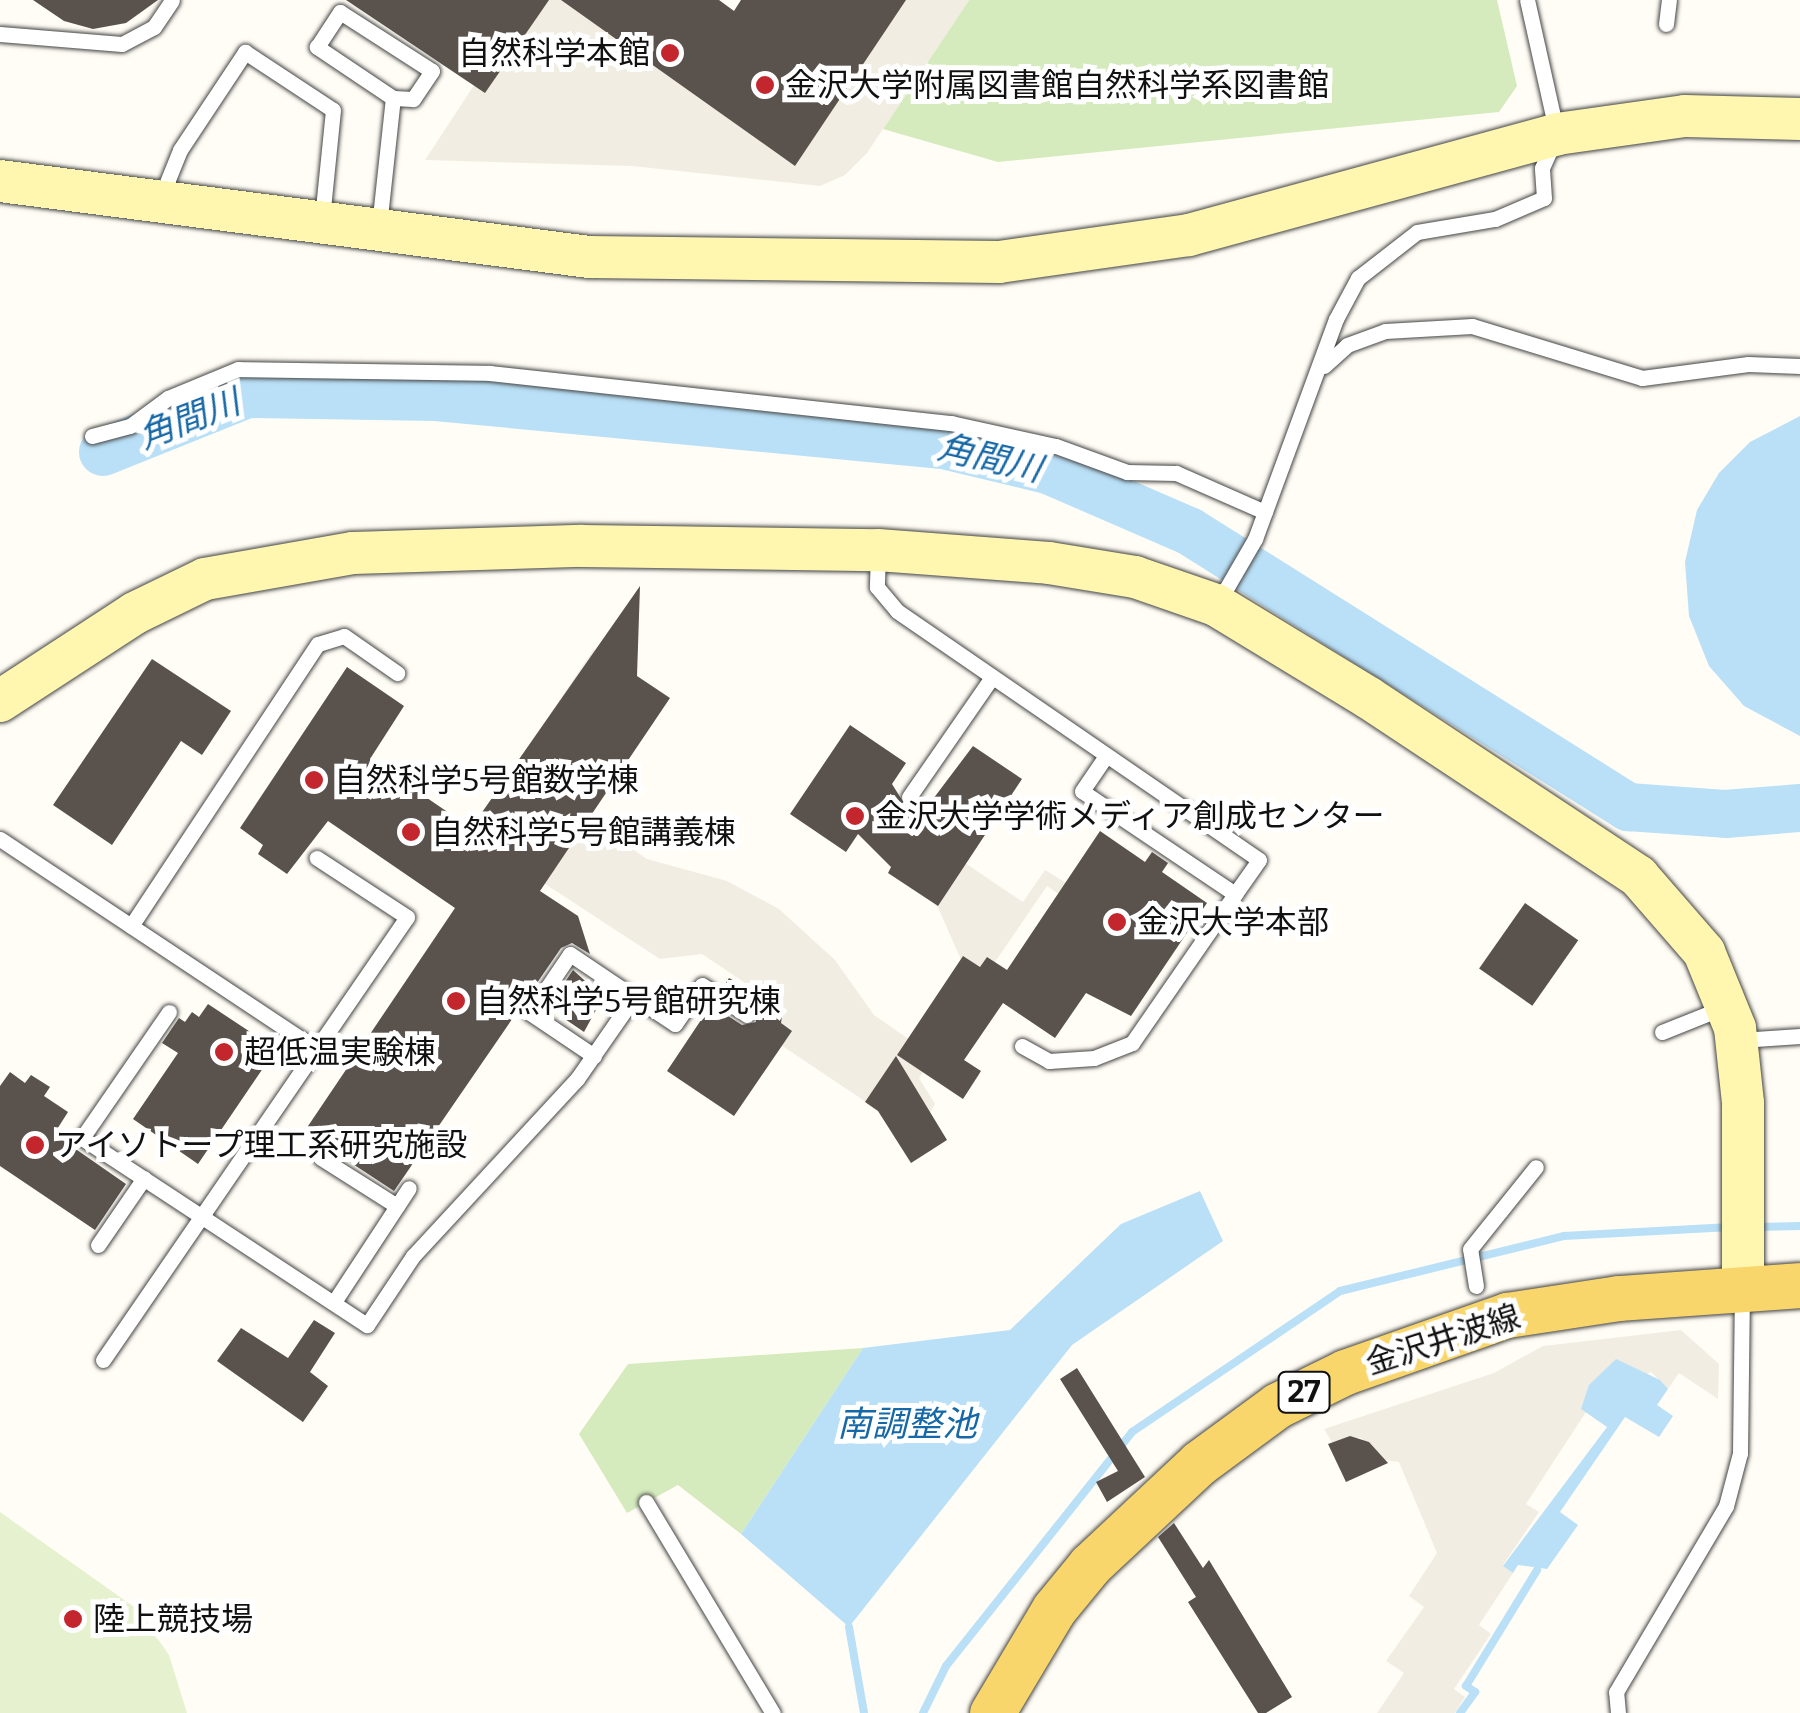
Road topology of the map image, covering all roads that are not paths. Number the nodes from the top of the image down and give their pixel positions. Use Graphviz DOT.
graph roads {
  1 [pos="172,0"];
  2 [pos="1526,0"];
  3 [pos="1669,0"];
  4 [pos="1666,24"];
  5 [pos="0,34"];
  6 [pos="394,98"];
  7 [pos="1800,119"];
  8 [pos="1558,134"];
  9 [pos="0,181"];
  10 [pos="160,201"];
  11 [pos="322,223"];
  12 [pos="379,230"];
  13 [pos="1800,366"];
  14 [pos="1323,367"];
  15 [pos="92,436"];
  16 [pos="1265,512"];
  17 [pos="878,550"];
  18 [pos="1225,591"];
  19 [pos="397,673"];
  20 [pos="992,677"];
  21 [pos="0,700"];
  22 [pos="1106,756"];
  23 [pos="909,797"];
  24 [pos="0,839"];
  25 [pos="318,858"];
  26 [pos="1235,894"];
  27 [pos="131,926"];
  28 [pos="634,997"];
  29 [pos="169,1012"];
  30 [pos="747,1015"];
  31 [pos="1731,1023"];
  32 [pos="1662,1032"];
  33 [pos="1800,1036"];
  34 [pos="1022,1046"];
  35 [pos="317,1050"];
  36 [pos="594,1056"];
  37 [pos="321,1158"];
  38 [pos="1536,1167"];
  39 [pos="144,1178"];
  40 [pos="410,1188"];
  41 [pos="397,1206"];
  42 [pos="204,1218"];
  43 [pos="98,1245"];
  44 [pos="1475,1281"];
  45 [pos="1742,1286"];
  46 [pos="1800,1286"];
  47 [pos="334,1302"];
  48 [pos="103,1360"];
  49 [pos="646,1502"];
  50 [pos="773,1713"];
  51 [pos="992,1713"];
  52 [pos="1618,1713"];
  1 -- 5 [label="lane"];
  2 -- 8 [label="lane"];
  3 -- 4 [label="lane"];
  6 -- 6 [label="lane"];
  6 -- 12 [label="lane"];
  7 -- 8 [label="street"];
  8 -- 12 [label="street"];
  8 -- 14 [label="lane"];
  9 -- 10 [label="street"];
  10 -- 11 [label="street"];
  10 -- 11 [label="lane"];
  11 -- 12 [label="street"];
  13 -- 14 [label="lane"];
  14 -- 16 [label="lane"];
  15 -- 16 [label="lane"];
  16 -- 18 [label="lane"];
  17 -- 18 [label="street"];
  17 -- 20 [label="lane"];
  17 -- 21 [label="street"];
  18 -- 31 [label="street"];
  19 -- 27 [label="lane"];
  20 -- 22 [label="lane"];
  20 -- 23 [label="lane"];
  22 -- 26 [label="lane"];
  22 -- 26 [label="lane"];
  24 -- 27 [label="lane"];
  25 -- 35 [label="lane"];
  26 -- 34 [label="lane"];
  27 -- 35 [label="lane"];
  28 -- 30 [label="lane"];
  28 -- 36 [label="lane"];
  28 -- 36 [label="lane"];
  29 -- 39 [label="lane"];
  31 -- 32 [label="lane"];
  31 -- 33 [label="lane"];
  31 -- 45 [label="street"];
  35 -- 42 [label="lane"];
  36 -- 47 [label="lane"];
  37 -- 41 [label="lane"];
  38 -- 44 [label="lane"];
  39 -- 42 [label="lane"];
  39 -- 43 [label="lane"];
  40 -- 41 [label="lane"];
  41 -- 47 [label="lane"];
  42 -- 47 [label="lane"];
  42 -- 48 [label="lane"];
  45 -- 46 [label="main road, 金沢井波線 / 27"];
  45 -- 51 [label="main road, 金沢井波線 / 27"];
  45 -- 52 [label="lane"];
  49 -- 50 [label="lane"];
}
